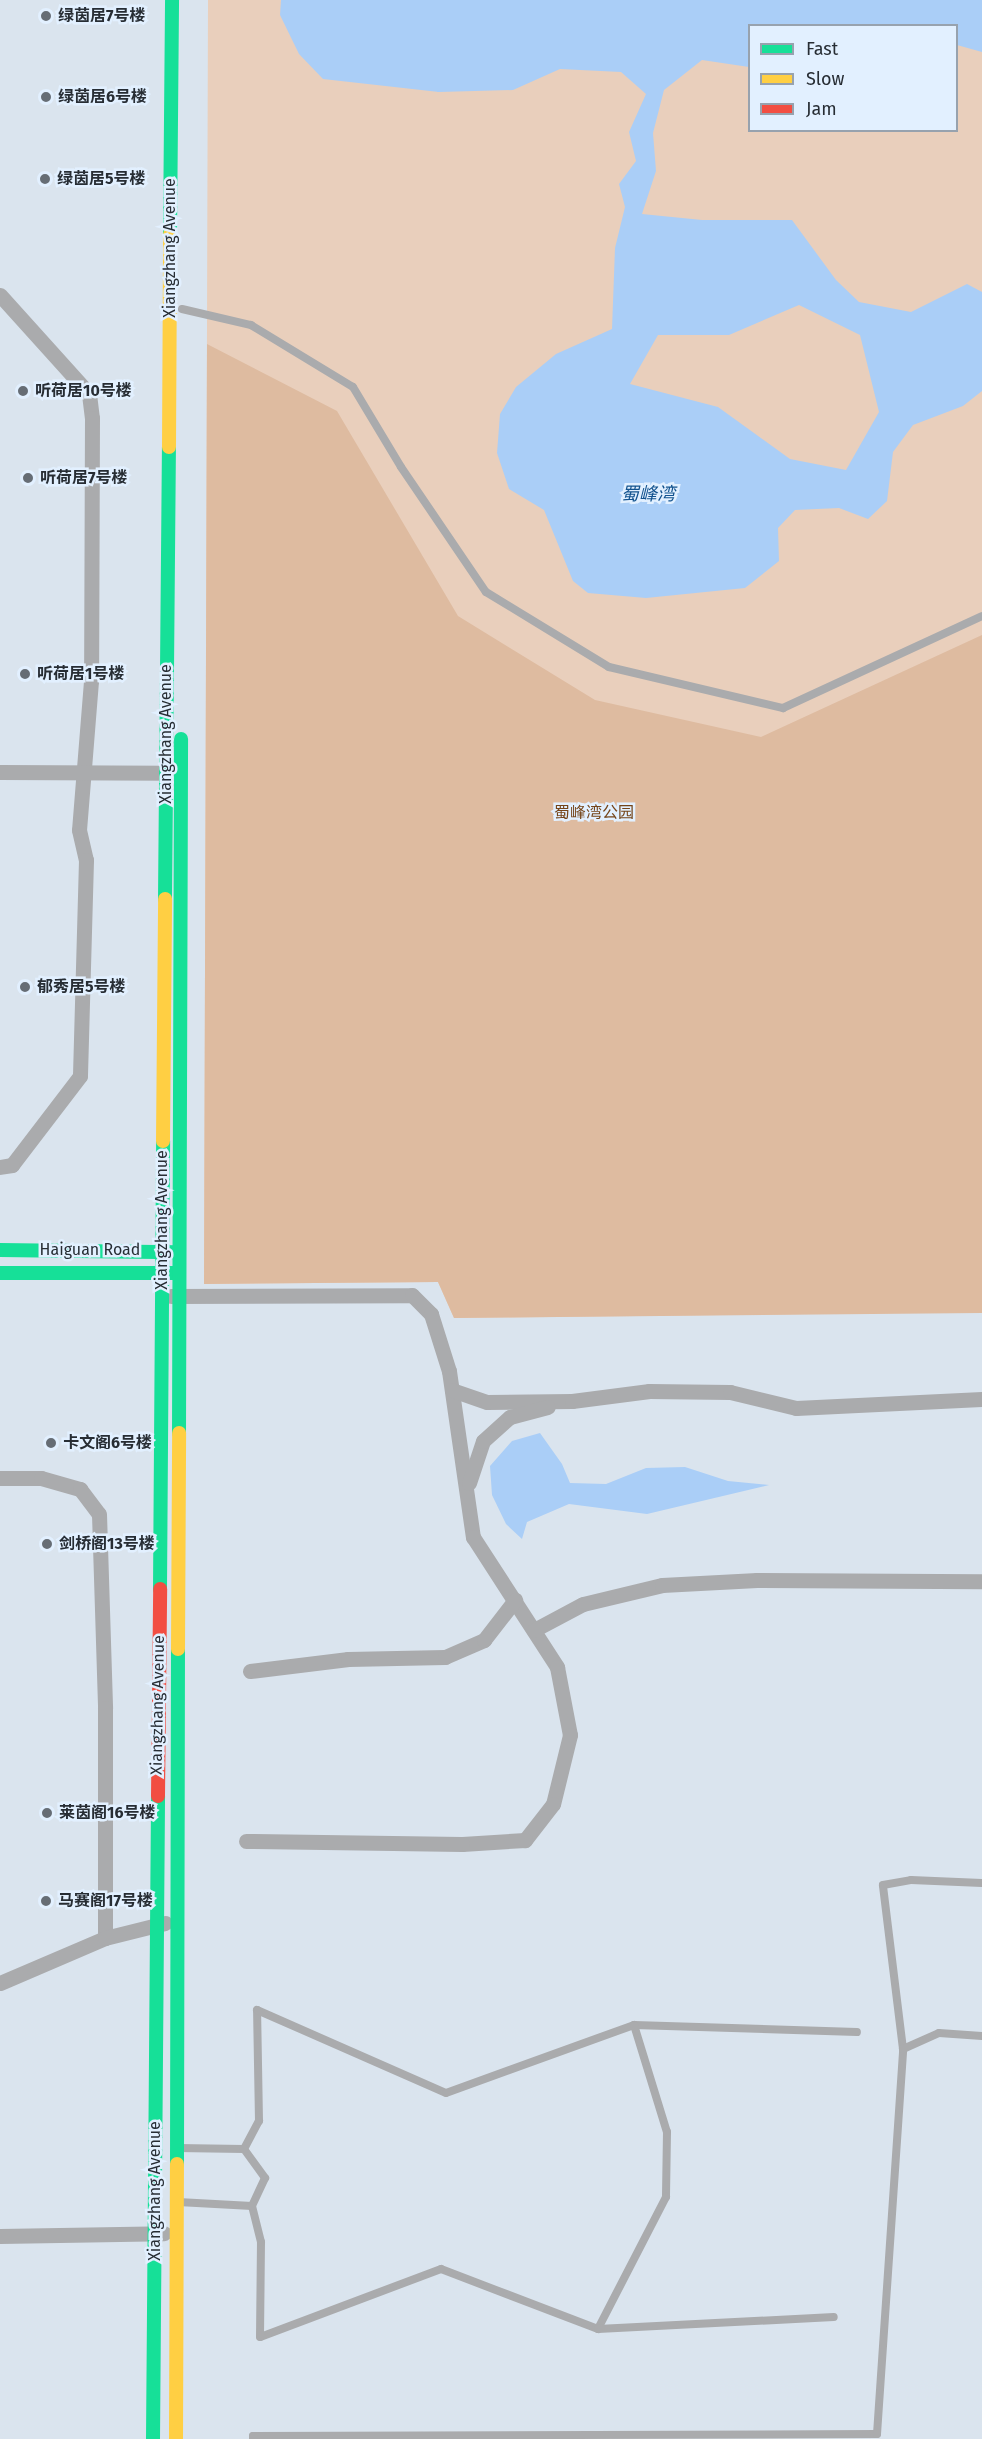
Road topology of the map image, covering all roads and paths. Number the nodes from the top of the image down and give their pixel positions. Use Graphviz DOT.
graph roads {
  1 [pos="172,0"];
  2 [pos="183,0"];
  3 [pos="0,295"];
  4 [pos="182,309"];
  5 [pos="982,616"];
  6 [pos="0,772"];
  7 [pos="84,773"];
  8 [pos="166,773"];
  9 [pos="0,1167"];
  10 [pos="0,1250"];
  11 [pos="162,1251"];
  12 [pos="179,1252"];
  13 [pos="0,1273"];
  14 [pos="162,1273"];
  15 [pos="179,1273"];
  16 [pos="162,1296"];
  17 [pos="179,1296"];
  18 [pos="452,1390"];
  19 [pos="982,1399"];
  20 [pos="572,1401"];
  21 [pos="0,1478"];
  22 [pos="467,1488"];
  23 [pos="982,1581"];
  24 [pos="515,1600"];
  25 [pos="534,1630"];
  26 [pos="250,1671"];
  27 [pos="246,1841"];
  28 [pos="982,1883"];
  29 [pos="177,1922"];
  30 [pos="156,1923"];
  31 [pos="105,1938"];
  32 [pos="0,1983"];
  33 [pos="634,2025"];
  34 [pos="857,2032"];
  35 [pos="982,2036"];
  36 [pos="903,2049"];
  37 [pos="177,2148"];
  38 [pos="244,2150"];
  39 [pos="177,2202"];
  40 [pos="252,2206"];
  41 [pos="176,2232"];
  42 [pos="154,2233"];
  43 [pos="0,2236"];
  44 [pos="834,2317"];
  45 [pos="598,2329"];
  46 [pos="880,2436"];
  47 [pos="153,2439"];
  48 [pos="176,2439"];
  49 [pos="253,2439"];
  1 -- 8 [label="street, Xiangzhang Avenue"];
  2 -- 4 [label="street, Xiangzhang Avenue"];
  3 -- 7 [label="street"];
  4 -- 5 [label="lane"];
  4 -- 12 [label="street, Xiangzhang Avenue"];
  6 -- 7 [label="street"];
  7 -- 8 [label="street"];
  7 -- 9 [label="street"];
  8 -- 11 [label="street, Xiangzhang Avenue"];
  10 -- 11 [label="street, Haiguan Road"];
  11 -- 12 [label="street, Haiguan Road"];
  11 -- 14 [label="street, Xiangzhang Avenue"];
  12 -- 15 [label="street, Xiangzhang Avenue"];
  13 -- 14 [label="street, Haiguan Road"];
  14 -- 15 [label="street, Haiguan Road"];
  14 -- 16 [label="street, Xiangzhang Avenue"];
  15 -- 17 [label="street, Xiangzhang Avenue"];
  16 -- 17 [label="street"];
  16 -- 30 [label="street, Xiangzhang Avenue"];
  17 -- 18 [label="street"];
  17 -- 29 [label="street, Xiangzhang Avenue"];
  18 -- 20 [label="street"];
  18 -- 22 [label="street"];
  19 -- 20 [label="street"];
  20 -- 22 [label="street"];
  21 -- 31 [label="street"];
  22 -- 24 [label="street"];
  23 -- 25 [label="street"];
  24 -- 25 [label="street"];
  24 -- 26 [label="street"];
  25 -- 27 [label="street"];
  28 -- 36 [label="lane"];
  29 -- 30 [label="street"];
  29 -- 37 [label="street, Xiangzhang Avenue"];
  30 -- 31 [label="street"];
  30 -- 42 [label="street, Xiangzhang Avenue"];
  31 -- 32 [label="street"];
  33 -- 34 [label="lane"];
  33 -- 38 [label="lane"];
  33 -- 45 [label="lane"];
  35 -- 36 [label="lane"];
  36 -- 46 [label="lane"];
  37 -- 38 [label="lane"];
  37 -- 39 [label="street, Xiangzhang Avenue"];
  38 -- 40 [label="lane"];
  39 -- 40 [label="lane"];
  39 -- 41 [label="street, Xiangzhang Avenue"];
  40 -- 45 [label="lane"];
  41 -- 42 [label="street"];
  41 -- 48 [label="street, Xiangzhang Avenue"];
  42 -- 43 [label="street"];
  42 -- 47 [label="street, Xiangzhang Avenue"];
  44 -- 45 [label="lane"];
  46 -- 49 [label="lane"];
}
